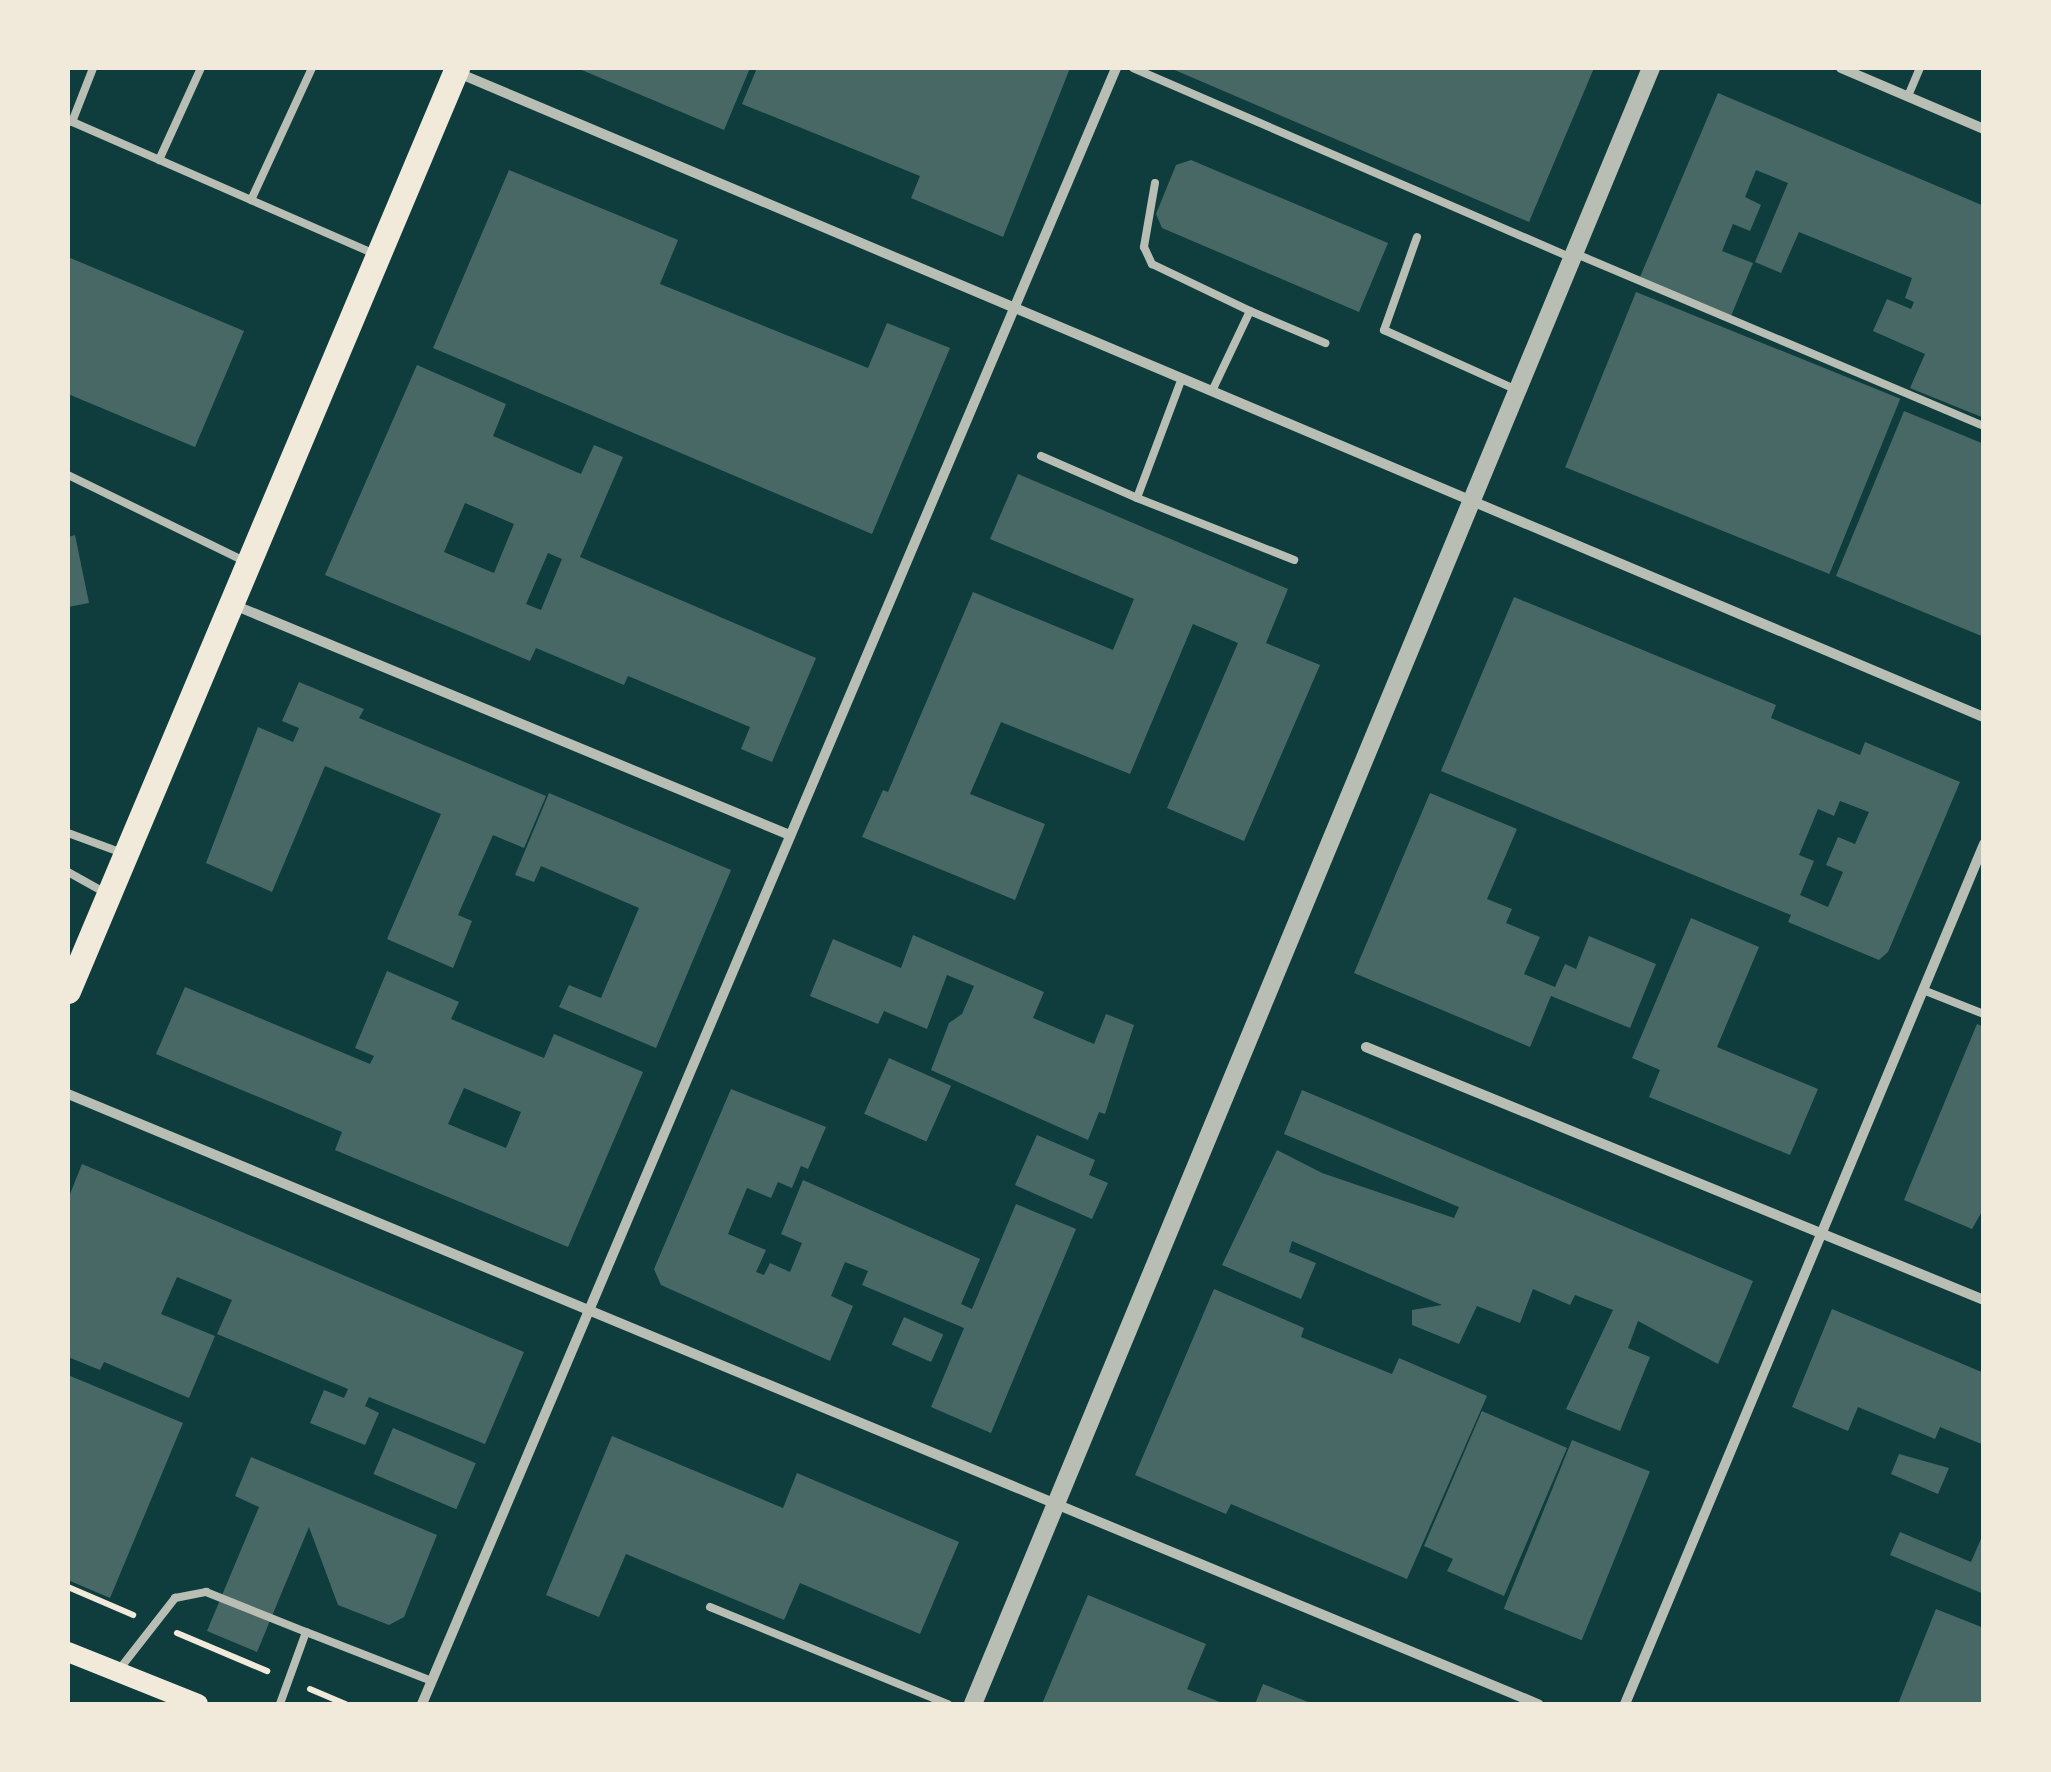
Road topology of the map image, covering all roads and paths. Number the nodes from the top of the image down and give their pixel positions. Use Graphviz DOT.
graph roads {
  1 [pos="93,68"];
  2 [pos="201,68"];
  3 [pos="312,68"];
  4 [pos="1116,68"];
  5 [pos="1133,68"];
  6 [pos="1651,68"];
  7 [pos="1840,68"];
  8 [pos="1920,68"];
  9 [pos="456,70"];
  10 [pos="1908,96"];
  11 [pos="70,121"];
  12 [pos="1984,129"];
  13 [pos="159,160"];
  14 [pos="1156,183"];
  15 [pos="252,200"];
  16 [pos="1416,237"];
  17 [pos="379,255"];
  18 [pos="1573,255"];
  19 [pos="1016,306"];
  20 [pos="1250,311"];
  21 [pos="1325,343"];
  22 [pos="1182,378"];
  23 [pos="1517,390"];
  24 [pos="1212,391"];
  25 [pos="1984,426"];
  26 [pos="1042,456"];
  27 [pos="68,475"];
  28 [pos="1137,498"];
  29 [pos="1471,503"];
  30 [pos="1294,560"];
  31 [pos="251,564"];
  32 [pos="234,604"];
  33 [pos="1984,717"];
  34 [pos="68,833"];
  35 [pos="787,834"];
  36 [pos="1984,844"];
  37 [pos="124,854"];
  38 [pos="68,872"];
  39 [pos="108,894"];
  40 [pos="1922,990"];
  41 [pos="68,992"];
  42 [pos="1984,1014"];
  43 [pos="1366,1047"];
  44 [pos="68,1094"];
  45 [pos="1822,1234"];
  46 [pos="1984,1300"];
  47 [pos="587,1311"];
  48 [pos="1054,1506"];
  49 [pos="68,1588"];
  50 [pos="710,1606"];
  51 [pos="137,1617"];
  52 [pos="172,1631"];
  53 [pos="306,1632"];
  54 [pos="68,1652"];
  55 [pos="117,1672"];
  56 [pos="276,1675"];
  57 [pos="432,1681"];
  58 [pos="294,1682"];
  59 [pos="198,1704"];
  60 [pos="280,1704"];
  61 [pos="346,1704"];
  62 [pos="422,1704"];
  63 [pos="948,1704"];
  64 [pos="973,1704"];
  65 [pos="1538,1704"];
  66 [pos="1625,1704"];
  1 -- 11 [label="lane"];
  2 -- 13 [label="lane"];
  3 -- 15 [label="lane"];
  4 -- 19 [label="street"];
  5 -- 18 [label="lane"];
  6 -- 18 [label="street"];
  7 -- 10 [label="street"];
  8 -- 10 [label="lane"];
  9 -- 17 [label="main road"];
  9 -- 19 [label="street"];
  10 -- 12 [label="street"];
  11 -- 13 [label="lane"];
  13 -- 15 [label="lane"];
  14 -- 20 [label="lane"];
  15 -- 17 [label="lane"];
  16 -- 23 [label="lane"];
  17 -- 31 [label="main road"];
  18 -- 23 [label="street"];
  18 -- 25 [label="lane"];
  19 -- 22 [label="street"];
  19 -- 35 [label="street"];
  20 -- 21 [label="lane"];
  20 -- 24 [label="lane"];
  22 -- 24 [label="street"];
  22 -- 28 [label="lane"];
  23 -- 29 [label="street"];
  24 -- 29 [label="street"];
  26 -- 28 [label="lane"];
  27 -- 31 [label="lane"];
  28 -- 30 [label="lane"];
  29 -- 33 [label="street"];
  29 -- 48 [label="street"];
  31 -- 32 [label="main road"];
  32 -- 35 [label="street"];
  32 -- 37 [label="main road"];
  34 -- 37 [label="lane"];
  35 -- 47 [label="street"];
  36 -- 40 [label="street"];
  37 -- 39 [label="main road"];
  38 -- 39 [label="lane"];
  39 -- 41 [label="main road"];
  40 -- 42 [label="lane"];
  40 -- 45 [label="street"];
  43 -- 45 [label="street"];
  44 -- 47 [label="street"];
  45 -- 46 [label="street"];
  45 -- 66 [label="street"];
  47 -- 48 [label="street"];
  47 -- 57 [label="street"];
  48 -- 64 [label="street"];
  48 -- 65 [label="street"];
  49 -- 51 [label="path"];
  50 -- 63 [label="lane"];
  52 -- 56 [label="path"];
  53 -- 55 [label="lane"];
  53 -- 57 [label="lane"];
  53 -- 60 [label="lane"];
  54 -- 55 [label="main road"];
  55 -- 59 [label="main road"];
  57 -- 62 [label="street"];
  58 -- 61 [label="path"];
}
